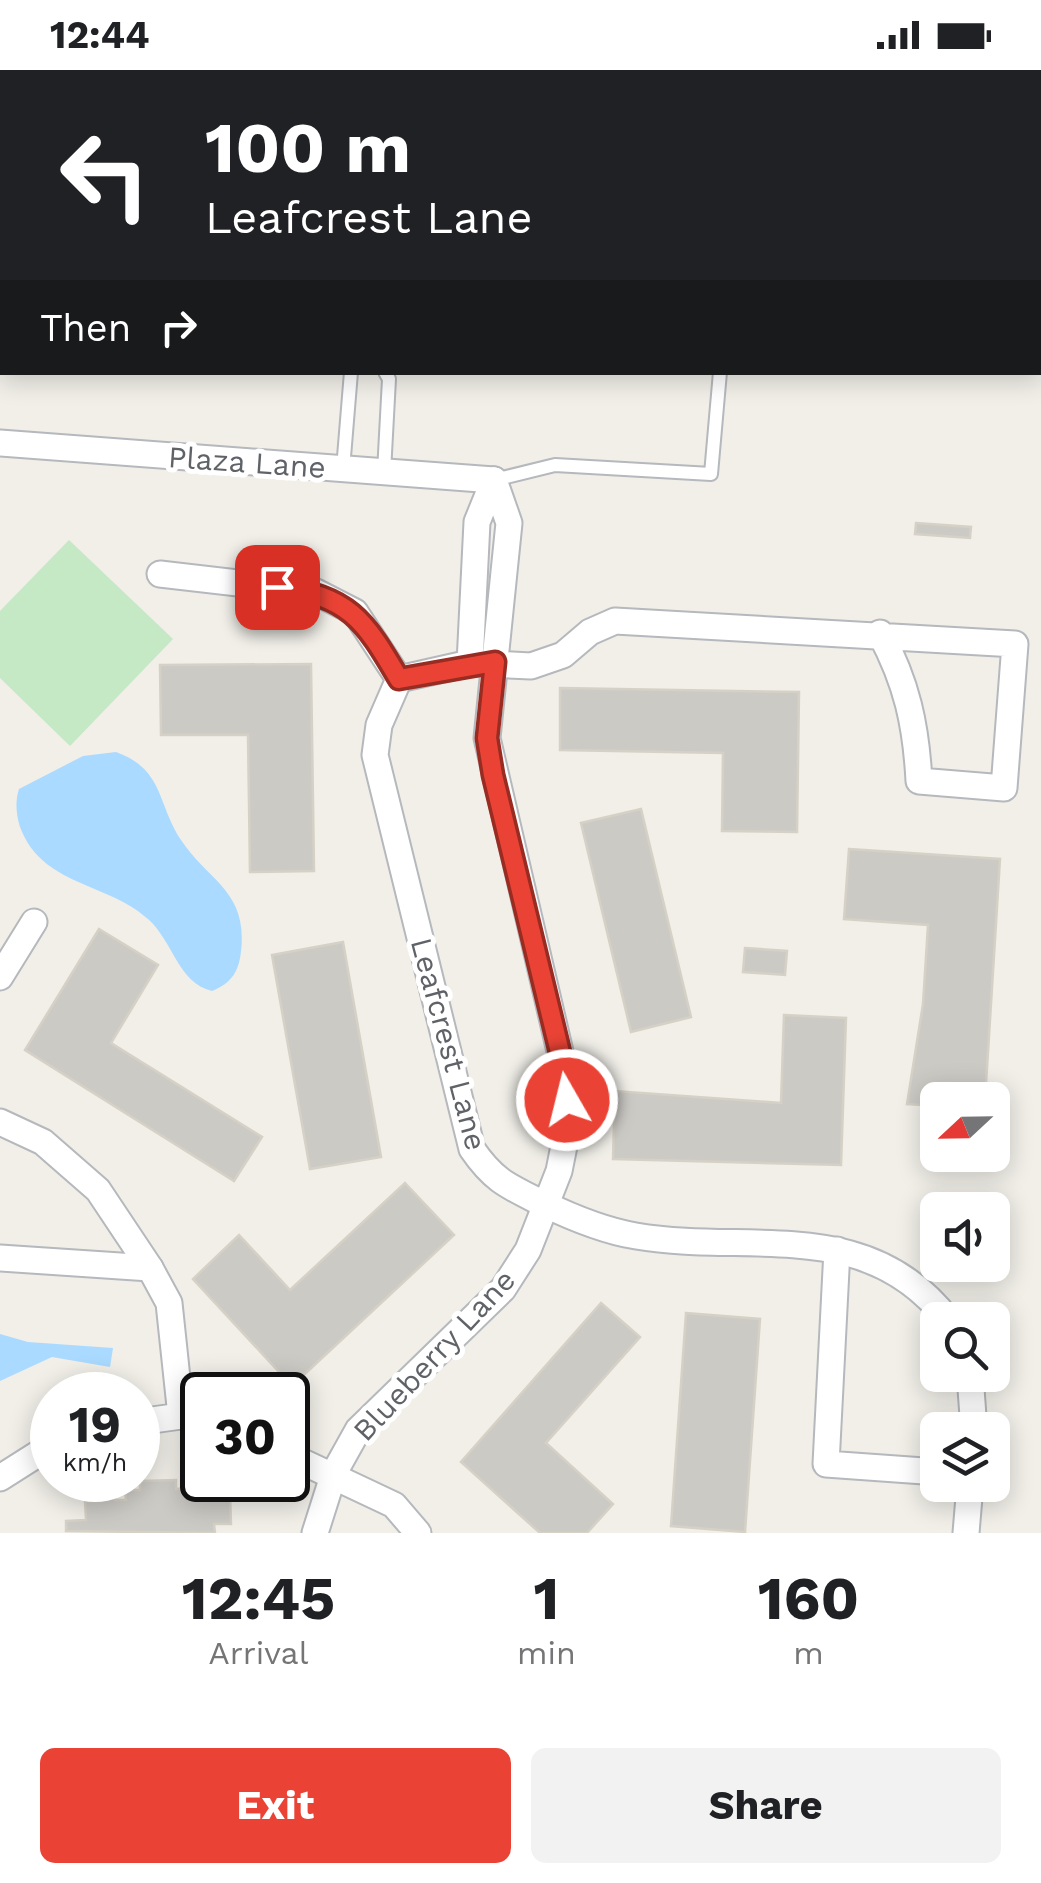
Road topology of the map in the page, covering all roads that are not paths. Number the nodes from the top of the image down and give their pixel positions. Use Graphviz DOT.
graph roads {
  1 [pos="352,375"];
  2 [pos="388,375"];
  3 [pos="720,375"];
  4 [pos="0,444"];
  5 [pos="343,469"];
  6 [pos="384,472"];
  7 [pos="494,480"];
  8 [pos="160,574"];
  9 [pos="880,633"];
  10 [pos="482,662"];
  11 [pos="399,679"];
  12 [pos="34,922"];
  13 [pos="0,977"];
  14 [pos="0,1122"];
  15 [pos="547,1205"];
  16 [pos="837,1250"];
  17 [pos="0,1258"];
  18 [pos="150,1268"];
  19 [pos="929,1302"];
  20 [pos="183,1372"];
  21 [pos="30,1460"];
  22 [pos="310,1463"];
  23 [pos="920,1471"];
  24 [pos="334,1473"];
  25 [pos="0,1478"];
  26 [pos="969,1502"];
  27 [pos="315,1533"];
  28 [pos="418,1533"];
  29 [pos="966,1533"];
  1 -- 5 [label="lane"];
  2 -- 6 [label="lane"];
  3 -- 7 [label="lane"];
  4 -- 5 [label="street, Plaza Lane"];
  5 -- 6 [label="street, Plaza Lane"];
  6 -- 7 [label="street, Plaza Lane"];
  7 -- 10 [label="street, Blueberry Lane"];
  8 -- 11 [label="street"];
  9 -- 9 [label="street"];
  9 -- 10 [label="street"];
  10 -- 11 [label="street"];
  10 -- 15 [label="street, Blueberry Lane"];
  11 -- 15 [label="street, Leafcrest Lane"];
  12 -- 13 [label="street"];
  14 -- 18 [label="street"];
  15 -- 16 [label="street, Leafcrest Lane"];
  15 -- 24 [label="street, Blueberry Lane"];
  16 -- 19 [label="street, Leafcrest Lane"];
  16 -- 23 [label="street"];
  17 -- 18 [label="street"];
  18 -- 20 [label="street"];
  21 -- 25 [label="street"];
  22 -- 24 [label="street"];
  24 -- 27 [label="street, Blueberry Lane"];
  24 -- 28 [label="street"];
  26 -- 29 [label="street"];
}
